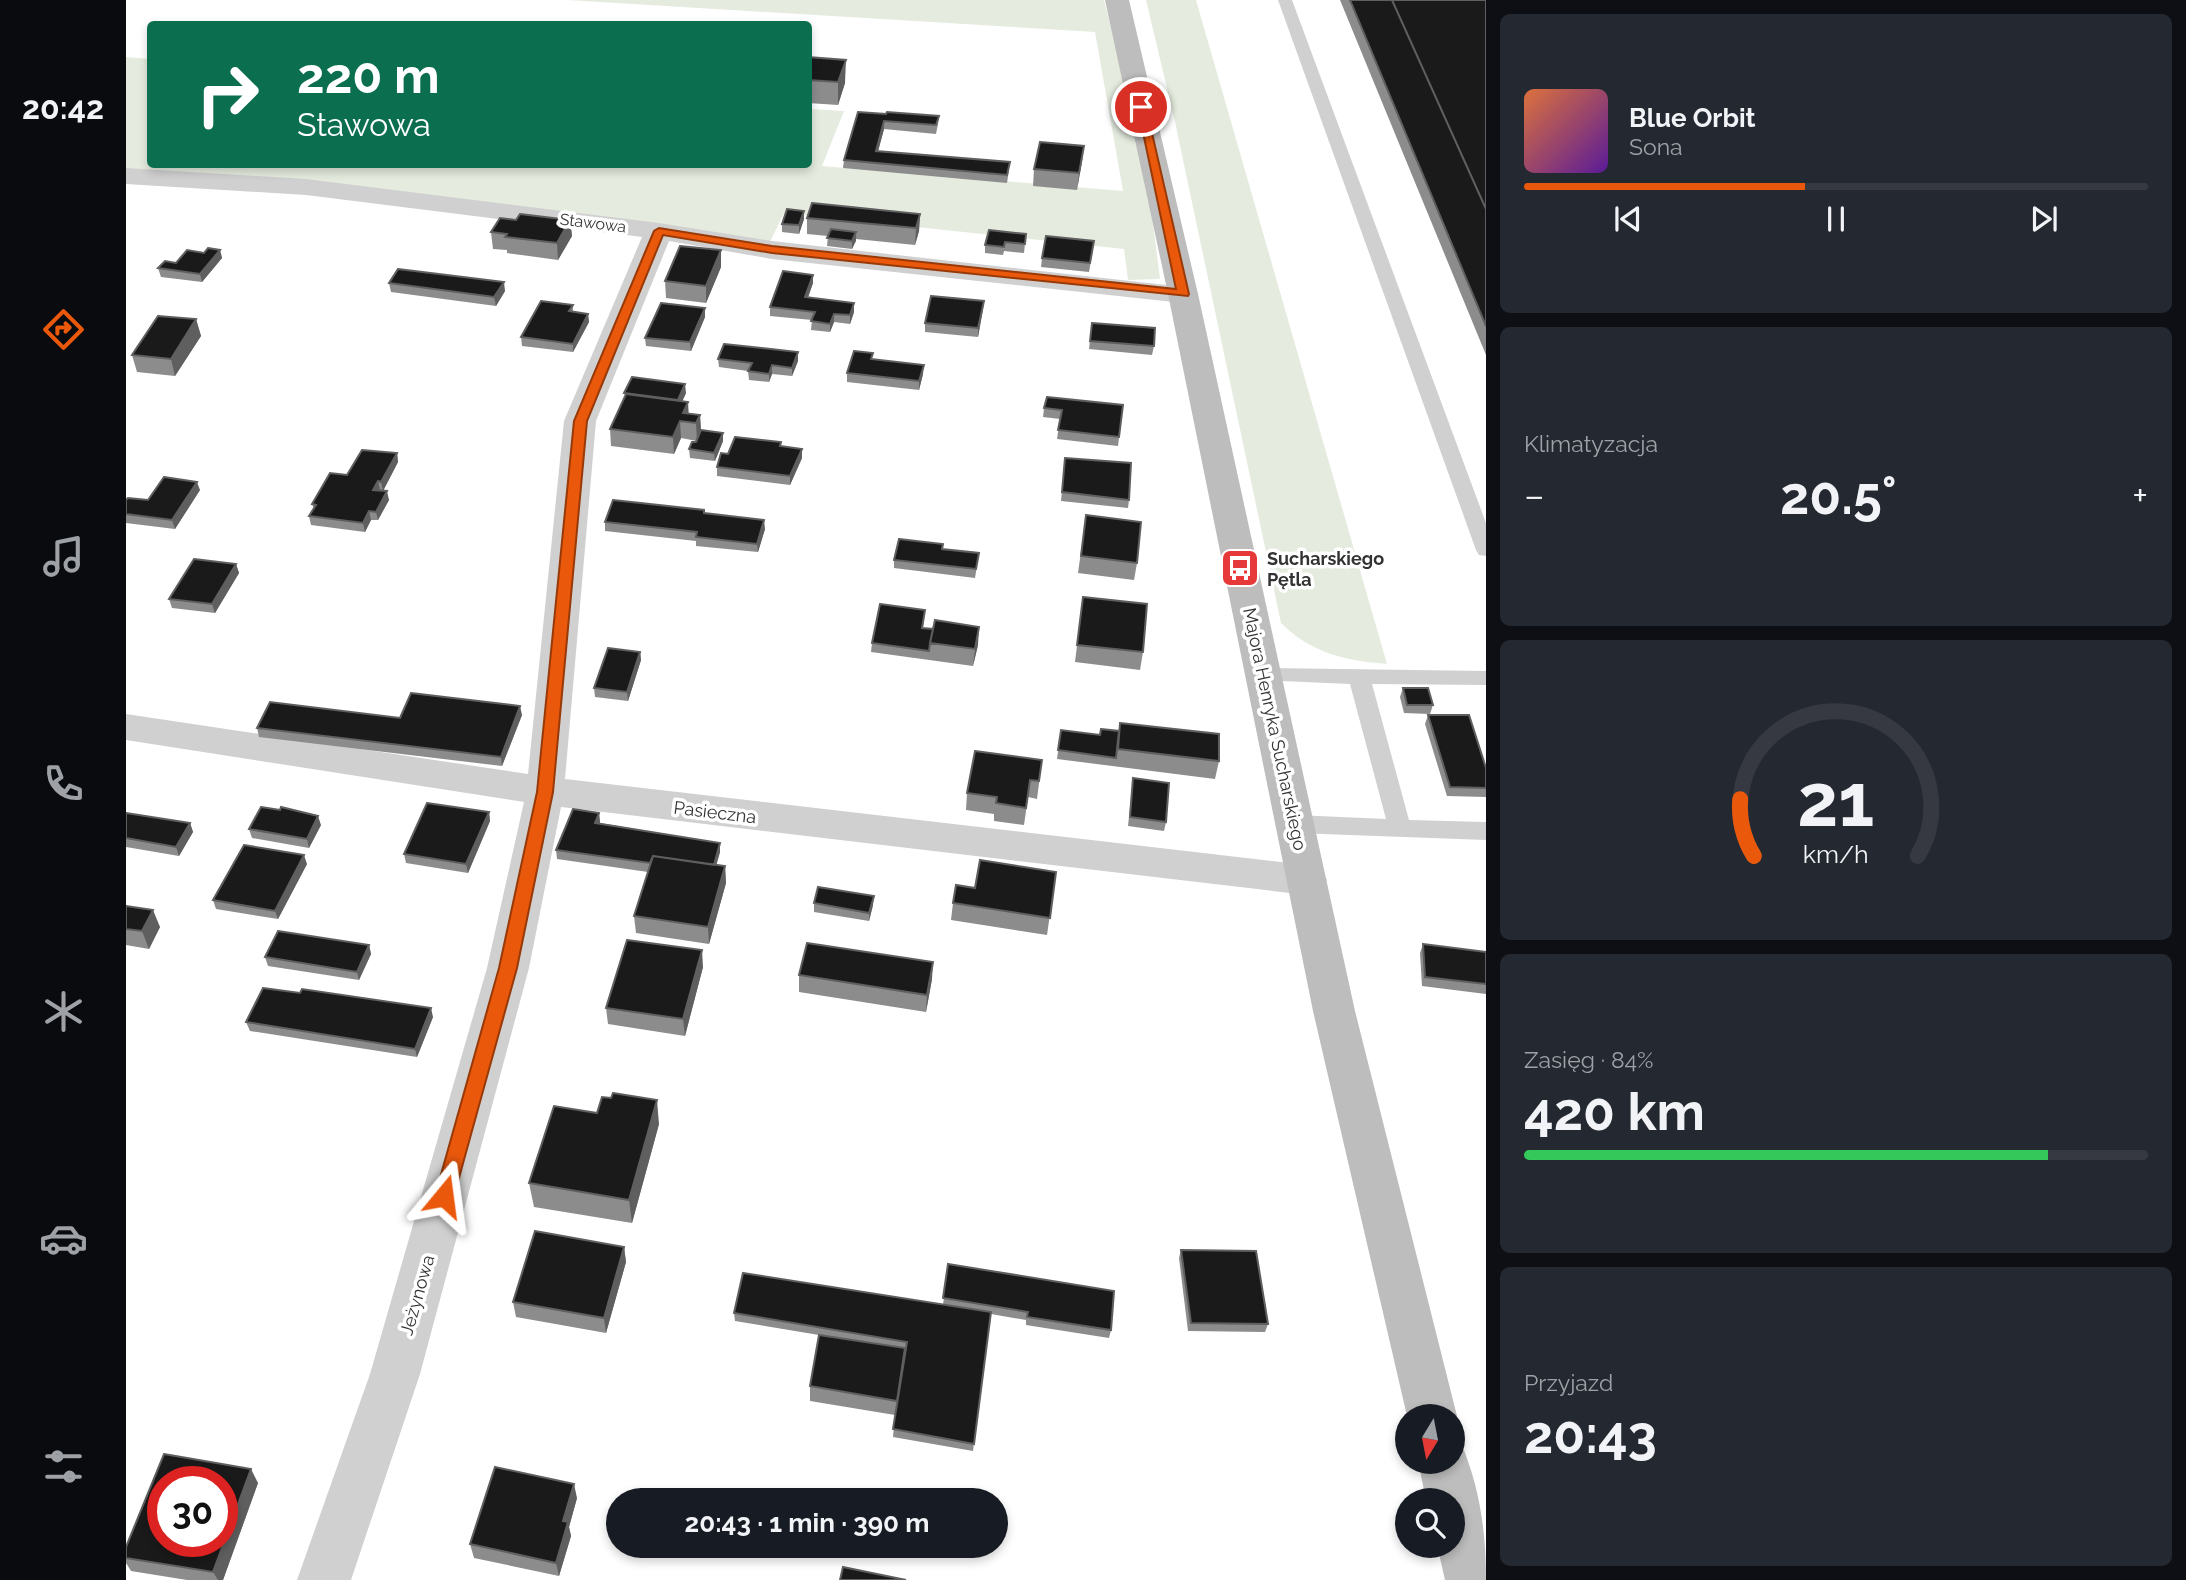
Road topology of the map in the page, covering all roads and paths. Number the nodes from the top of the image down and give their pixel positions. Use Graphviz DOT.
graph roads {
  1 [pos="1117,0"];
  2 [pos="1285,0"];
  3 [pos="126,176"];
  4 [pos="659,231"];
  5 [pos="1183,294"];
  6 [pos="1486,550"];
  7 [pos="1264,675"];
  8 [pos="1359,676"];
  9 [pos="1486,678"];
  10 [pos="126,727"];
  11 [pos="545,792"];
  12 [pos="1296,824"];
  13 [pos="1400,828"];
  14 [pos="1486,831"];
  15 [pos="1307,880"];
  16 [pos="1429,1404"];
  17 [pos="1465,1552"];
  18 [pos="324,1580"];
  19 [pos="1472,1580"];
  1 -- 5 [label="street, Majora Henryka Sucharskiego"];
  2 -- 6 [label="lane"];
  3 -- 4 [label="street, Stawowa"];
  4 -- 5 [label="street, Stawowa"];
  4 -- 11 [label="street, Jeżynowa"];
  5 -- 7 [label="street, Majora Henryka Sucharskiego"];
  7 -- 8 [label="lane"];
  7 -- 12 [label="street, Majora Henryka Sucharskiego"];
  8 -- 9 [label="lane"];
  8 -- 13 [label="lane"];
  10 -- 11 [label="street, Pasieczna"];
  11 -- 15 [label="street, Pasieczna"];
  11 -- 18 [label="street, Jeżynowa"];
  12 -- 13 [label="lane"];
  12 -- 15 [label="street, Majora Henryka Sucharskiego"];
  13 -- 14 [label="lane"];
  15 -- 16 [label="street, Majora Henryka Sucharskiego"];
  17 -- 19 [label="street"];
}
